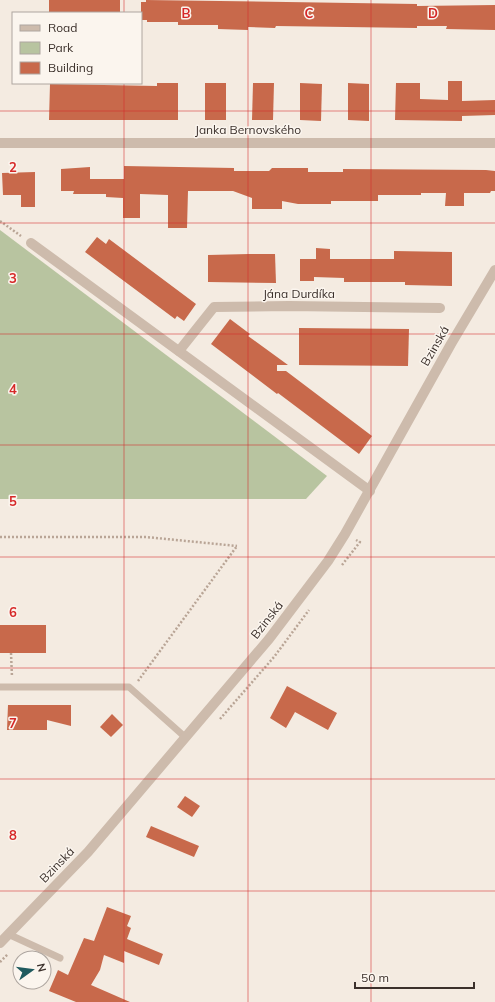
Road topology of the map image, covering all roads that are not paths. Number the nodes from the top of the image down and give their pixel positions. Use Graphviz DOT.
graph roads {
  1 [pos="0,142"];
  2 [pos="495,143"];
  3 [pos="31,243"];
  4 [pos="495,270"];
  5 [pos="440,308"];
  6 [pos="179,351"];
  7 [pos="370,491"];
  8 [pos="0,687"];
  9 [pos="185,737"];
  10 [pos="8,934"];
  11 [pos="0,943"];
  12 [pos="60,958"];
  1 -- 2 [label="street, Janka Bernovského"];
  3 -- 6 [label="street"];
  4 -- 7 [label="street, Bzinská"];
  5 -- 6 [label="street, Jána Durdíka"];
  6 -- 7 [label="street"];
  7 -- 9 [label="street, Bzinská"];
  8 -- 9 [label="lane"];
  9 -- 10 [label="street, Bzinská"];
  10 -- 11 [label="street, Bzinská"];
  10 -- 12 [label="lane"];
}
